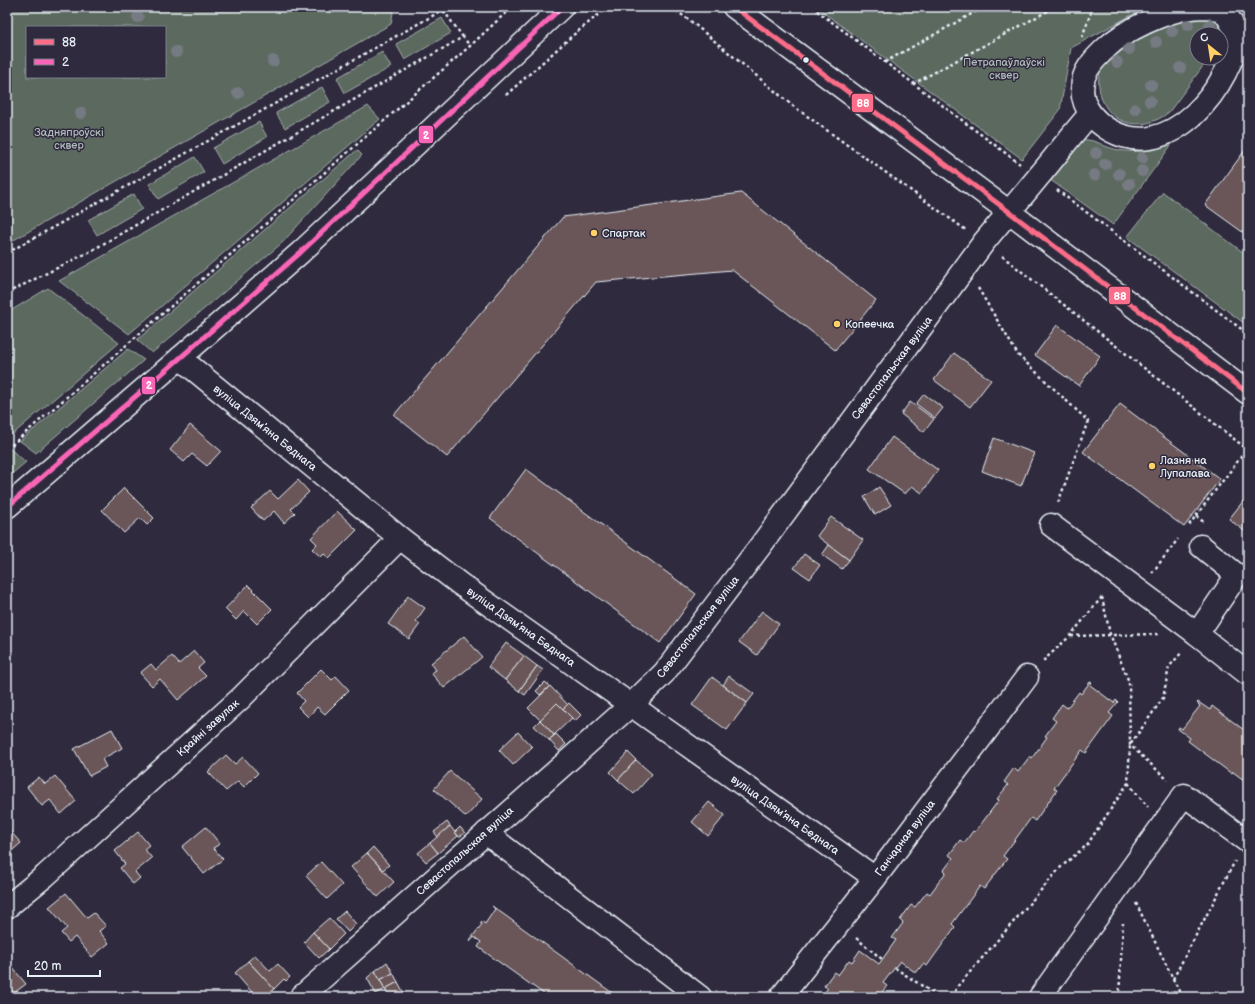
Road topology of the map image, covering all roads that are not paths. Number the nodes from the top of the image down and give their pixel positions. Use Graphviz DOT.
graph roads {
  1 [pos="562,7"];
  2 [pos="734,7"];
  3 [pos="1224,8"];
  4 [pos="1090,114"];
  5 [pos="1008,211"];
  6 [pos="180,358"];
  7 [pos="1248,393"];
  8 [pos="7,507"];
  9 [pos="1051,525"];
  10 [pos="400,538"];
  11 [pos="1201,546"];
  12 [pos="1197,634"];
  13 [pos="1248,674"];
  14 [pos="1027,677"];
  15 [pos="631,705"];
  16 [pos="486,833"];
  17 [pos="1247,842"];
  18 [pos="874,878"];
  19 [pos="7,907"];
  20 [pos="301,997"];
  21 [pos="700,997"];
  22 [pos="781,997"];
  23 [pos="1040,997"];
  1 -- 6 [label="street"];
  2 -- 5 [label="street"];
  3 -- 4 [label="street"];
  3 -- 4 [label="street"];
  4 -- 5 [label="street, Севастопальская вуліца"];
  5 -- 7 [label="street"];
  5 -- 15 [label="street, Севастопальская вуліца"];
  6 -- 8 [label="street"];
  6 -- 10 [label="street, вуліца Дзямʼяна Беднага"];
  9 -- 12 [label="street"];
  10 -- 15 [label="street, вуліца Дзямʼяна Беднага"];
  10 -- 19 [label="street, Крайні завулак"];
  11 -- 12 [label="street"];
  12 -- 13 [label="street"];
  14 -- 18 [label="street, Ганчарная вуліца"];
  15 -- 16 [label="street, Севастопальская вуліца"];
  15 -- 18 [label="street, вуліца Дзямʼяна Беднага"];
  16 -- 20 [label="street, Севастопальская вуліца"];
  16 -- 21 [label="street"];
  17 -- 23 [label="street"];
  18 -- 22 [label="street, Ганчарная вуліца"];
}
